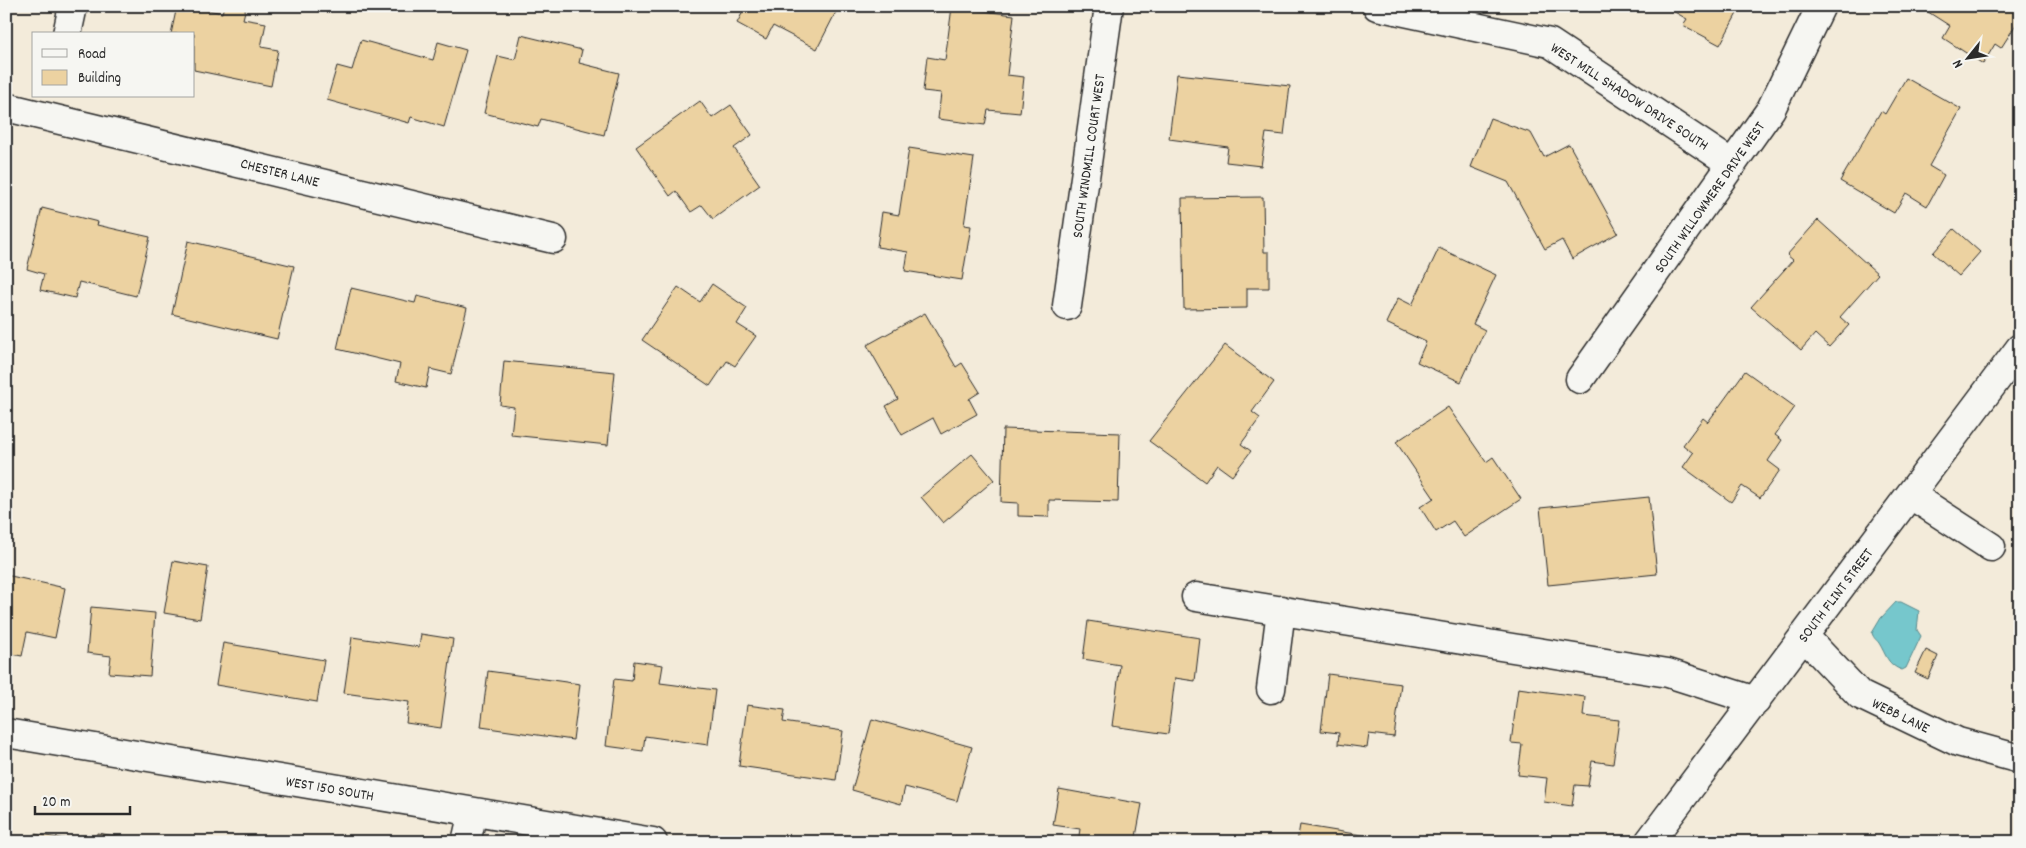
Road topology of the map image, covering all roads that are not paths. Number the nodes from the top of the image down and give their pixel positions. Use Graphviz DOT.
graph roads {
  1 [pos="73,6"];
  2 [pos="1109,6"];
  3 [pos="1377,6"];
  4 [pos="1821,6"];
  5 [pos="67,32"];
  6 [pos="6,106"];
  7 [pos="50,106"];
  8 [pos="1732,164"];
  9 [pos="553,239"];
  10 [pos="1067,306"];
  11 [pos="2020,348"];
  12 [pos="1580,379"];
  13 [pos="1911,495"];
  14 [pos="1991,547"];
  15 [pos="1196,597"];
  16 [pos="1281,610"];
  17 [pos="1804,636"];
  18 [pos="1272,689"];
  19 [pos="1756,701"];
  20 [pos="6,733"];
  21 [pos="2020,759"];
  22 [pos="473,812"];
  23 [pos="466,842"];
  24 [pos="653,842"];
  25 [pos="1649,842"];
  1 -- 5 [label="street"];
  2 -- 10 [label="street, SOUTH WINDMILL COURT WEST"];
  3 -- 8 [label="street, WEST MILL SHADOW DRIVE SOUTH"];
  4 -- 8 [label="street, SOUTH WILLOWMERE DRIVE WEST"];
  6 -- 7 [label="street, CHESTER LANE"];
  7 -- 9 [label="street, CHESTER LANE"];
  8 -- 12 [label="street, SOUTH WILLOWMERE DRIVE WEST"];
  11 -- 13 [label="street, SOUTH FLINT STREET"];
  13 -- 14 [label="street"];
  13 -- 17 [label="street, SOUTH FLINT STREET"];
  15 -- 16 [label="street"];
  16 -- 18 [label="street"];
  16 -- 19 [label="street"];
  17 -- 19 [label="street, SOUTH FLINT STREET"];
  17 -- 21 [label="street, WEBB LANE"];
  19 -- 25 [label="street, SOUTH FLINT STREET"];
  20 -- 22 [label="street, WEST 150 SOUTH"];
  22 -- 23 [label="street"];
  22 -- 24 [label="street, WEST 150 SOUTH"];
}
